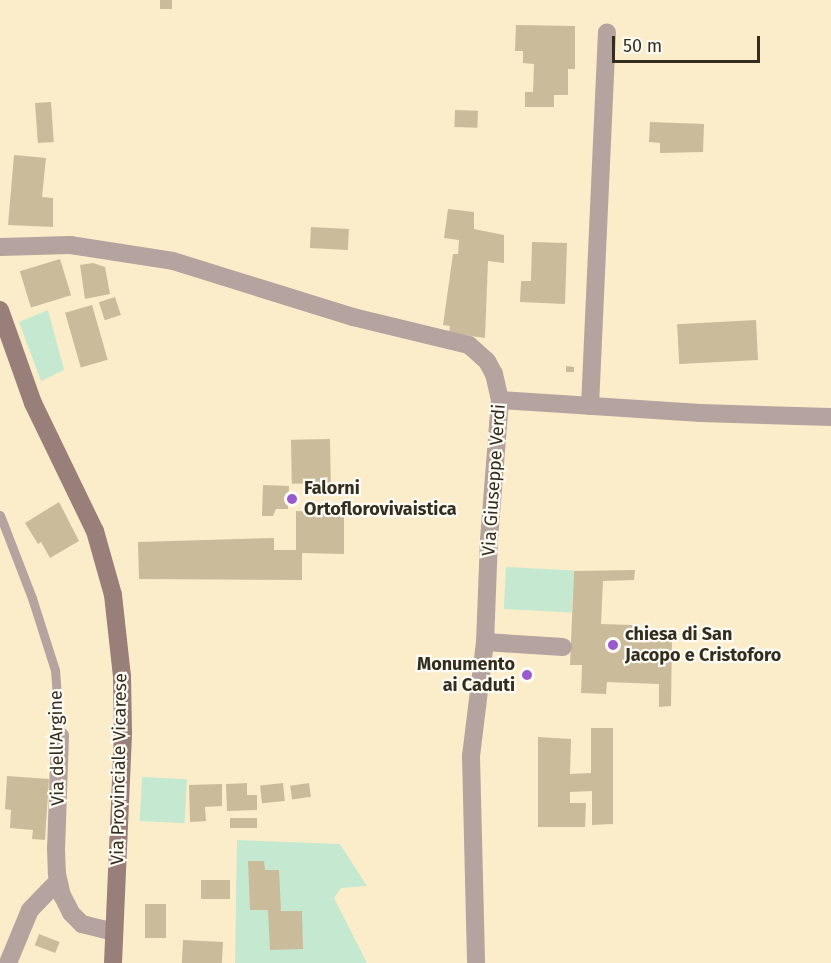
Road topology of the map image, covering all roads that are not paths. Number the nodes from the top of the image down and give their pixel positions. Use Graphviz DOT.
graph roads {
  1 [pos="607,32"];
  2 [pos="0,247"];
  3 [pos="0,310"];
  4 [pos="500,400"];
  5 [pos="590,406"];
  6 [pos="831,417"];
  7 [pos="0,515"];
  8 [pos="485,642"];
  9 [pos="563,647"];
  10 [pos="60,736"];
  11 [pos="58,881"];
  12 [pos="114,932"];
  13 [pos="8,963"];
  14 [pos="113,963"];
  15 [pos="476,963"];
  1 -- 5 [label="street"];
  2 -- 4 [label="street, Via Giuseppe Verdi"];
  3 -- 12 [label="main road, Via Provinciale Vicarese"];
  4 -- 5 [label="street"];
  4 -- 8 [label="street, Via Giuseppe Verdi"];
  5 -- 6 [label="street"];
  7 -- 10 [label="lane, Via dell'Argine"];
  8 -- 9 [label="street"];
  8 -- 15 [label="street, Via Giuseppe Verdi"];
  10 -- 11 [label="street, Via dell'Argine"];
  11 -- 12 [label="street, Via dell'Argine"];
  11 -- 13 [label="street"];
  12 -- 14 [label="main road, Via Provinciale Vicarese"];
}
